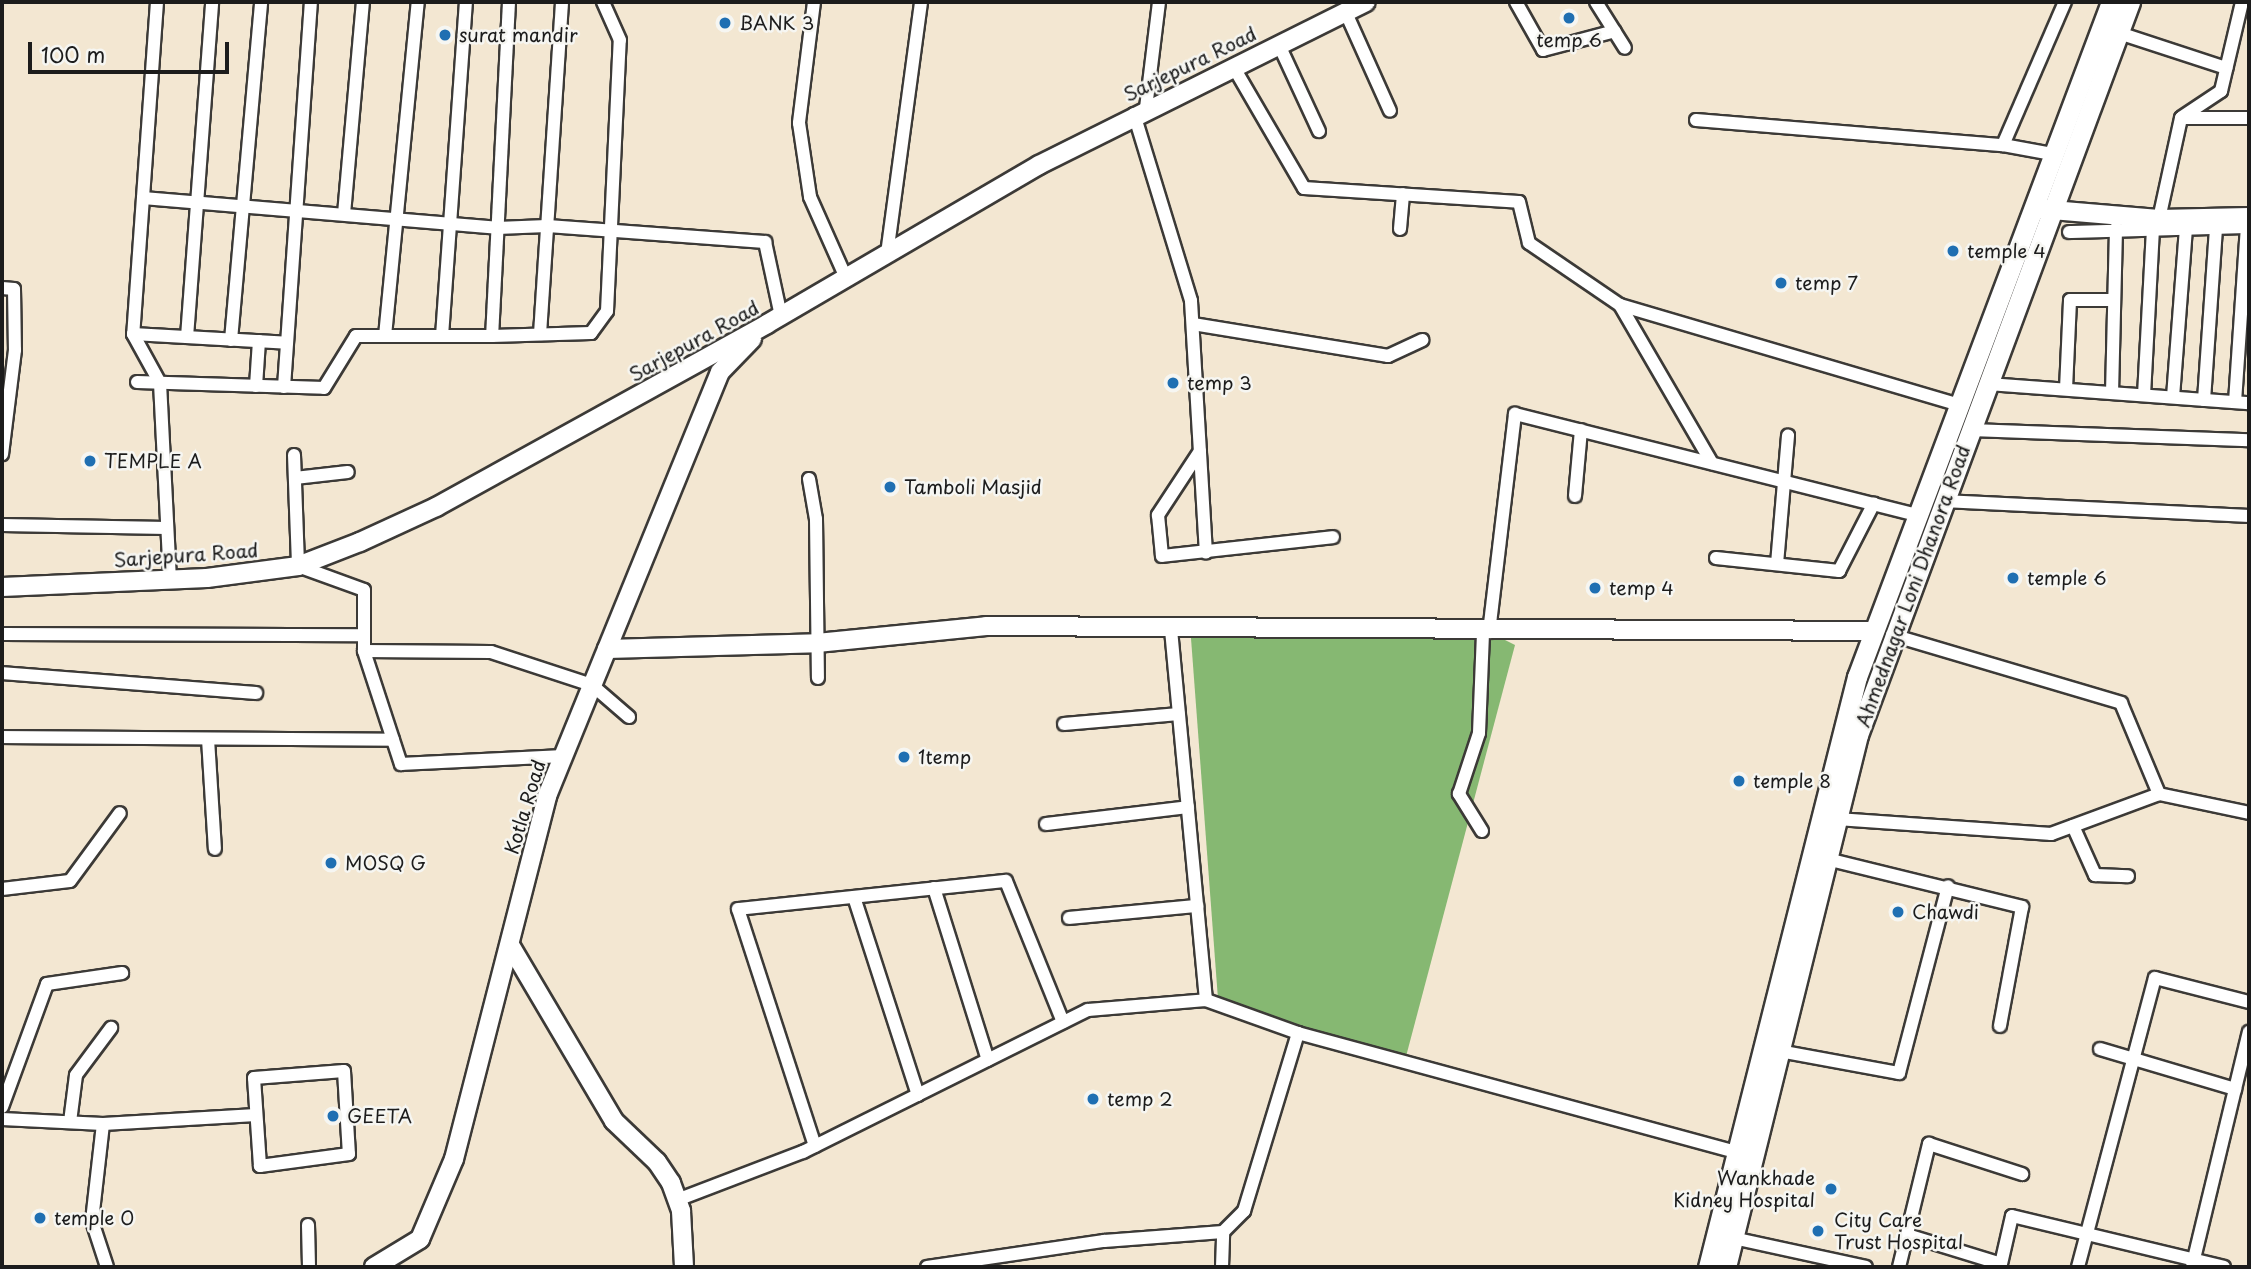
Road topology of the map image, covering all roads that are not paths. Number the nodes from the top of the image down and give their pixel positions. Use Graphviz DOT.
graph roads {
  1 [pos="157,2"];
  2 [pos="212,2"];
  3 [pos="261,2"];
  4 [pos="311,2"];
  5 [pos="363,2"];
  6 [pos="418,2"];
  7 [pos="466,2"];
  8 [pos="509,2"];
  9 [pos="562,2"];
  10 [pos="603,2"];
  11 [pos="814,2"];
  12 [pos="922,2"];
  13 [pos="1159,2"];
  14 [pos="1366,2"];
  15 [pos="1516,2"];
  16 [pos="1596,2"];
  17 [pos="2065,2"];
  18 [pos="2111,2"];
  19 [pos="2130,2"];
  20 [pos="2242,2"];
  21 [pos="1346,12"];
  22 [pos="1615,31"];
  23 [pos="2119,33"];
  24 [pos="1279,45"];
  25 [pos="1625,48"];
  26 [pos="1233,66"];
  27 [pos="2226,68"];
  28 [pos="1140,111"];
  29 [pos="1390,111"];
  30 [pos="2181,117"];
  31 [pos="2249,118"];
  32 [pos="1696,120"];
  33 [pos="1319,131"];
  34 [pos="2003,145"];
  35 [pos="2052,154"];
  36 [pos="1404,194"];
  37 [pos="143,198"];
  38 [pos="199,203"];
  39 [pos="247,206"];
  40 [pos="297,210"];
  41 [pos="2041,210"];
  42 [pos="344,214"];
  43 [pos="397,218"];
  44 [pos="450,223"];
  45 [pos="2156,223"];
  46 [pos="2249,224"];
  47 [pos="547,226"];
  48 [pos="2216,227"];
  49 [pos="497,228"];
  50 [pos="2116,228"];
  51 [pos="2186,228"];
  52 [pos="1400,229"];
  53 [pos="611,230"];
  54 [pos="2069,232"];
  55 [pos="887,254"];
  56 [pos="846,278"];
  57 [pos="2,288"];
  58 [pos="2115,300"];
  59 [pos="1620,305"];
  60 [pos="774,320"];
  61 [pos="1193,324"];
  62 [pos="132,334"];
  63 [pos="540,334"];
  64 [pos="385,336"];
  65 [pos="442,336"];
  66 [pos="492,336"];
  67 [pos="187,337"];
  68 [pos="231,340"];
  69 [pos="1423,340"];
  70 [pos="259,341"];
  71 [pos="287,343"];
  72 [pos="7,376"];
  73 [pos="137,382"];
  74 [pos="160,383"];
  75 [pos="1988,384"];
  76 [pos="256,386"];
  77 [pos="284,387"];
  78 [pos="2066,389"];
  79 [pos="2112,393"];
  80 [pos="2144,395"];
  81 [pos="2173,397"];
  82 [pos="2204,400"];
  83 [pos="2235,402"];
  84 [pos="2249,403"];
  85 [pos="1960,405"];
  86 [pos="4,415"];
  87 [pos="1581,430"];
  88 [pos="1971,430"];
  89 [pos="1788,435"];
  90 [pos="2249,440"];
  91 [pos="1200,450"];
  92 [pos="2,454"];
  93 [pos="294,456"];
  94 [pos="1712,463"];
  95 [pos="348,472"];
  96 [pos="295,478"];
  97 [pos="809,479"];
  98 [pos="1781,480"];
  99 [pos="1575,496"];
  100 [pos="1944,501"];
  101 [pos="1874,503"];
  102 [pos="1919,515"];
  103 [pos="2249,516"];
  104 [pos="2,525"];
  105 [pos="167,528"];
  106 [pos="1333,537"];
  107 [pos="1206,553"];
  108 [pos="1716,558"];
  109 [pos="1777,564"];
  110 [pos="298,566"];
  111 [pos="170,579"];
  112 [pos="2,587"];
  113 [pos="1171,628"];
  114 [pos="1486,632"];
  115 [pos="1883,633"];
  116 [pos="2,634"];
  117 [pos="364,635"];
  118 [pos="817,643"];
  119 [pos="607,649"];
  120 [pos="364,651"];
  121 [pos="2,673"];
  122 [pos="818,678"];
  123 [pos="592,685"];
  124 [pos="256,693"];
  125 [pos="1179,714"];
  126 [pos="629,717"];
  127 [pos="1064,724"];
  128 [pos="2,737"];
  129 [pos="208,739"];
  130 [pos="393,740"];
  131 [pos="563,756"];
  132 [pos="2159,794"];
  133 [pos="1188,807"];
  134 [pos="120,813"];
  135 [pos="2249,813"];
  136 [pos="1837,819"];
  137 [pos="1046,824"];
  138 [pos="2073,826"];
  139 [pos="1482,831"];
  140 [pos="215,849"];
  141 [pos="1827,859"];
  142 [pos="2128,876"];
  143 [pos="1948,886"];
  144 [pos="2,888"];
  145 [pos="934,888"];
  146 [pos="853,897"];
  147 [pos="1197,906"];
  148 [pos="1069,918"];
  149 [pos="510,945"];
  150 [pos="122,973"];
  151 [pos="1206,1000"];
  152 [pos="2249,1002"];
  153 [pos="1063,1022"];
  154 [pos="2000,1026"];
  155 [pos="111,1028"];
  156 [pos="2249,1032"];
  157 [pos="1298,1033"];
  158 [pos="2100,1049"];
  159 [pos="1779,1051"];
  160 [pos="2133,1059"];
  161 [pos="988,1060"];
  162 [pos="2235,1089"];
  163 [pos="918,1095"];
  164 [pos="2,1107"];
  165 [pos="256,1115"];
  166 [pos="2,1119"];
  167 [pos="70,1122"];
  168 [pos="103,1124"];
  169 [pos="815,1146"];
  170 [pos="1736,1152"];
  171 [pos="2022,1174"];
  172 [pos="677,1200"];
  173 [pos="308,1225"];
  174 [pos="1223,1232"];
  175 [pos="2088,1233"];
  176 [pos="1907,1235"];
  177 [pos="1733,1238"];
  178 [pos="2192,1264"];
  179 [pos="107,1267"];
  180 [pos="309,1267"];
  181 [pos="374,1267"];
  182 [pos="684,1267"];
  183 [pos="927,1267"];
  184 [pos="1222,1267"];
  185 [pos="1708,1267"];
  186 [pos="1726,1267"];
  187 [pos="1866,1267"];
  188 [pos="1899,1267"];
  189 [pos="2078,1267"];
  190 [pos="2224,1267"];
  1 -- 37 [label="street"];
  2 -- 38 [label="street"];
  3 -- 39 [label="street"];
  4 -- 40 [label="street"];
  5 -- 42 [label="street"];
  6 -- 43 [label="street"];
  7 -- 44 [label="street"];
  8 -- 49 [label="street"];
  9 -- 47 [label="street"];
  10 -- 53 [label="street"];
  11 -- 56 [label="street"];
  12 -- 55 [label="street"];
  13 -- 28 [label="street"];
  14 -- 21 [label="street, Sarjepura Road"];
  15 -- 22 [label="street"];
  16 -- 22 [label="street"];
  17 -- 34 [label="street"];
  18 -- 35 [label="main road, Ahmednagar Loni Dhanora Road"];
  19 -- 23 [label="main road, Ahmednagar Loni Dhanora Road"];
  20 -- 27 [label="street"];
  21 -- 24 [label="street, Sarjepura Road"];
  21 -- 29 [label="street"];
  22 -- 25 [label="street"];
  23 -- 27 [label="street"];
  23 -- 41 [label="main road, Ahmednagar Loni Dhanora Road"];
  24 -- 26 [label="street, Sarjepura Road"];
  24 -- 33 [label="street"];
  26 -- 28 [label="street, Sarjepura Road"];
  26 -- 36 [label="street"];
  27 -- 30 [label="street"];
  28 -- 55 [label="street, Sarjepura Road"];
  28 -- 61 [label="street"];
  30 -- 31 [label="street"];
  30 -- 45 [label="street"];
  32 -- 34 [label="street"];
  34 -- 35 [label="street"];
  35 -- 41 [label="main road, Ahmednagar Loni Dhanora Road"];
  36 -- 52 [label="street"];
  36 -- 59 [label="street"];
  37 -- 38 [label="street"];
  37 -- 62 [label="street"];
  38 -- 39 [label="street"];
  38 -- 67 [label="street"];
  39 -- 40 [label="street"];
  39 -- 68 [label="street"];
  40 -- 42 [label="street"];
  40 -- 71 [label="street"];
  41 -- 45 [label="street"];
  41 -- 75 [label="main road, Ahmednagar Loni Dhanora Road"];
  41 -- 85 [label="main road, Ahmednagar Loni Dhanora Road"];
  42 -- 43 [label="street"];
  43 -- 44 [label="street"];
  43 -- 64 [label="street"];
  44 -- 49 [label="street"];
  44 -- 65 [label="street"];
  45 -- 46 [label="street"];
  45 -- 50 [label="street"];
  45 -- 51 [label="street"];
  45 -- 80 [label="street"];
  46 -- 48 [label="street"];
  46 -- 83 [label="street"];
  47 -- 49 [label="street"];
  47 -- 53 [label="street"];
  47 -- 63 [label="street"];
  48 -- 51 [label="street"];
  48 -- 82 [label="street"];
  49 -- 66 [label="street"];
  50 -- 54 [label="street"];
  50 -- 58 [label="street"];
  51 -- 81 [label="street"];
  53 -- 60 [label="street"];
  53 -- 63 [label="street"];
  55 -- 56 [label="street, Sarjepura Road"];
  56 -- 60 [label="street, Sarjepura Road"];
  57 -- 72 [label="street"];
  58 -- 78 [label="street"];
  58 -- 79 [label="street"];
  59 -- 85 [label="street"];
  59 -- 94 [label="street"];
  60 -- 110 [label="street, Sarjepura Road"];
  60 -- 119 [label="street, Kotla Road"];
  61 -- 69 [label="street"];
  61 -- 91 [label="street"];
  62 -- 67 [label="street"];
  62 -- 74 [label="street"];
  63 -- 66 [label="street"];
  64 -- 65 [label="street"];
  64 -- 77 [label="street"];
  65 -- 66 [label="street"];
  67 -- 68 [label="street"];
  68 -- 70 [label="street"];
  70 -- 71 [label="street"];
  70 -- 76 [label="street"];
  71 -- 77 [label="street"];
  72 -- 86 [label="street"];
  73 -- 74 [label="street"];
  74 -- 76 [label="street"];
  74 -- 105 [label="street"];
  75 -- 78 [label="street"];
  75 -- 88 [label="main road, Ahmednagar Loni Dhanora Road"];
  76 -- 77 [label="street"];
  78 -- 79 [label="street"];
  79 -- 80 [label="street"];
  80 -- 81 [label="street"];
  81 -- 82 [label="street"];
  82 -- 83 [label="street"];
  83 -- 84 [label="street"];
  85 -- 102 [label="main road, Ahmednagar Loni Dhanora Road"];
  86 -- 92 [label="street"];
  87 -- 94 [label="street"];
  87 -- 99 [label="street"];
  87 -- 114 [label="street"];
  88 -- 90 [label="street"];
  88 -- 100 [label="main road, Ahmednagar Loni Dhanora Road"];
  89 -- 98 [label="street"];
  91 -- 107 [label="street"];
  91 -- 107 [label="street"];
  93 -- 96 [label="street"];
  94 -- 98 [label="street"];
  95 -- 96 [label="street"];
  96 -- 110 [label="street"];
  97 -- 118 [label="street"];
  98 -- 101 [label="street"];
  98 -- 109 [label="street"];
  100 -- 103 [label="street"];
  100 -- 115 [label="main road, Ahmednagar Loni Dhanora Road"];
  101 -- 102 [label="street"];
  101 -- 109 [label="street"];
  102 -- 115 [label="main road, Ahmednagar Loni Dhanora Road"];
  104 -- 105 [label="street"];
  105 -- 111 [label="street"];
  106 -- 107 [label="street"];
  108 -- 109 [label="street"];
  110 -- 111 [label="street, Sarjepura Road"];
  110 -- 117 [label="street"];
  111 -- 112 [label="street, Sarjepura Road"];
  113 -- 114 [label="street"];
  113 -- 118 [label="street"];
  113 -- 125 [label="street"];
  114 -- 115 [label="street"];
  114 -- 139 [label="street"];
  115 -- 132 [label="street"];
  115 -- 136 [label="main road, Ahmednagar Loni Dhanora Road"];
  115 -- 170 [label="main road, Ahmednagar Loni Dhanora Road"];
  116 -- 117 [label="street"];
  117 -- 120 [label="street"];
  118 -- 119 [label="street"];
  118 -- 122 [label="street"];
  119 -- 123 [label="street, Kotla Road"];
  120 -- 123 [label="street"];
  120 -- 130 [label="street"];
  121 -- 124 [label="street"];
  123 -- 126 [label="street"];
  123 -- 131 [label="street, Kotla Road"];
  125 -- 127 [label="street"];
  125 -- 133 [label="street"];
  128 -- 129 [label="street"];
  129 -- 130 [label="street"];
  129 -- 140 [label="street"];
  130 -- 131 [label="street"];
  131 -- 149 [label="street, Kotla Road"];
  132 -- 135 [label="street"];
  132 -- 138 [label="street"];
  133 -- 137 [label="street"];
  133 -- 147 [label="street"];
  134 -- 144 [label="street"];
  136 -- 138 [label="street"];
  136 -- 141 [label="main road, Ahmednagar Loni Dhanora Road"];
  138 -- 142 [label="street"];
  141 -- 143 [label="street"];
  141 -- 159 [label="main road, Ahmednagar Loni Dhanora Road"];
  143 -- 154 [label="street"];
  143 -- 159 [label="street"];
  145 -- 146 [label="street"];
  145 -- 153 [label="street"];
  145 -- 161 [label="street"];
  146 -- 163 [label="street"];
  146 -- 169 [label="street"];
  147 -- 148 [label="street"];
  147 -- 151 [label="street"];
  149 -- 172 [label="street"];
  149 -- 181 [label="street, Kotla Road"];
  150 -- 164 [label="street"];
  151 -- 153 [label="street"];
  151 -- 157 [label="street"];
  152 -- 160 [label="street"];
  153 -- 161 [label="street"];
  155 -- 167 [label="street"];
  156 -- 162 [label="street"];
  157 -- 170 [label="street"];
  157 -- 174 [label="street"];
  158 -- 160 [label="street"];
  159 -- 177 [label="main road, Ahmednagar Loni Dhanora Road"];
  160 -- 162 [label="street"];
  160 -- 175 [label="street"];
  161 -- 163 [label="street"];
  162 -- 178 [label="street"];
  163 -- 169 [label="street"];
  165 -- 165 [label="street"];
  165 -- 168 [label="street"];
  166 -- 167 [label="street"];
  167 -- 168 [label="street"];
  168 -- 179 [label="street"];
  169 -- 172 [label="street"];
  170 -- 185 [label="main road, Ahmednagar Loni Dhanora Road"];
  171 -- 176 [label="street"];
  172 -- 182 [label="street"];
  173 -- 180 [label="street"];
  174 -- 183 [label="street"];
  174 -- 184 [label="street"];
  175 -- 176 [label="street"];
  175 -- 178 [label="street"];
  175 -- 189 [label="street"];
  176 -- 188 [label="street"];
  177 -- 186 [label="main road, Ahmednagar Loni Dhanora Road"];
  177 -- 187 [label="street"];
  178 -- 190 [label="street"];
}
